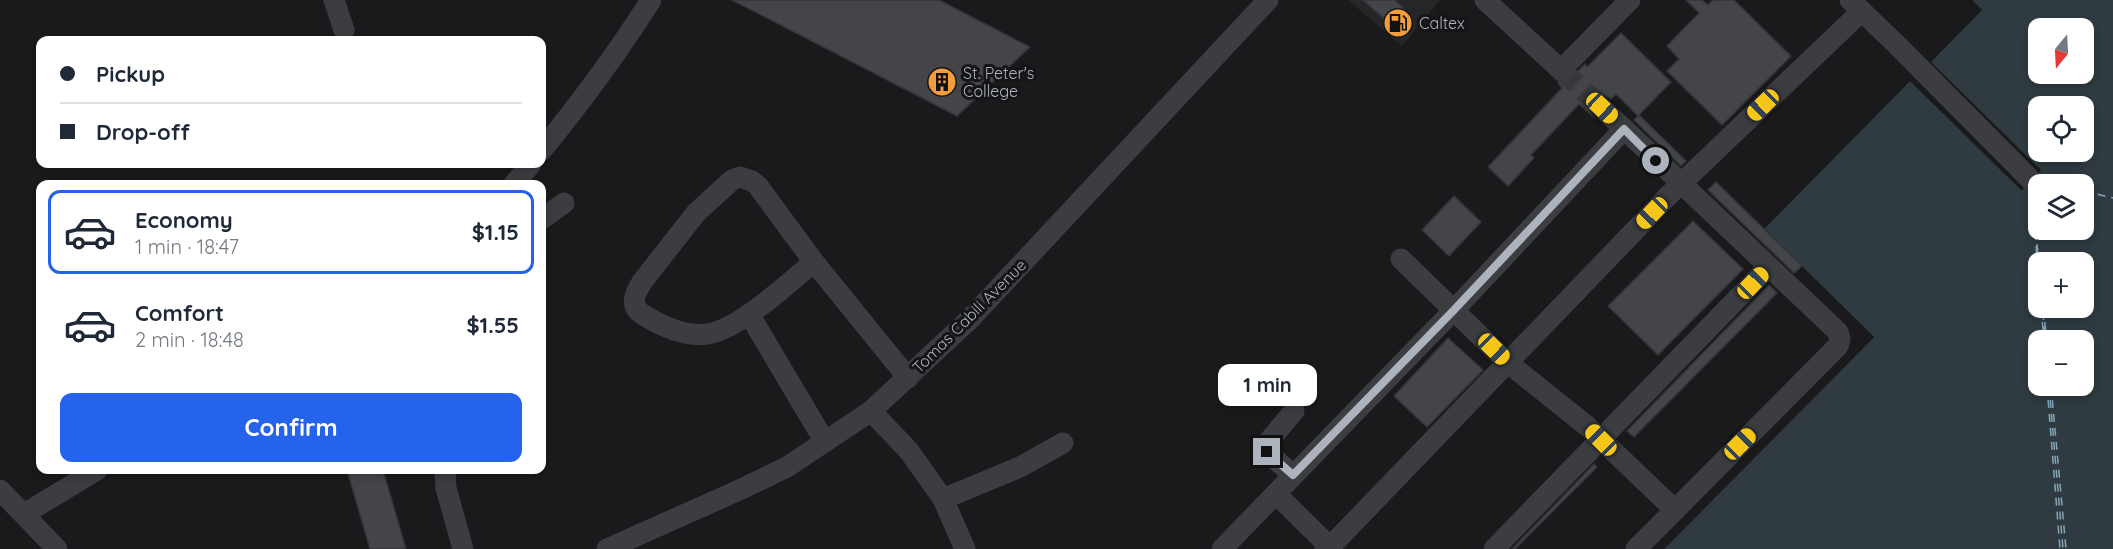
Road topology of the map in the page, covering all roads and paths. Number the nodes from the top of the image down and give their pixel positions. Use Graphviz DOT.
graph roads {
  1 [pos="334,0"];
  2 [pos="651,0"];
  3 [pos="1268,0"];
  4 [pos="1485,0"];
  5 [pos="1630,0"];
  6 [pos="1856,5"];
  7 [pos="344,30"];
  8 [pos="1602,108"];
  9 [pos="1624,129"];
  10 [pos="546,145"];
  11 [pos="528,168"];
  12 [pos="2028,177"];
  13 [pos="517,180"];
  14 [pos="1680,184"];
  15 [pos="564,203"];
  16 [pos="546,216"];
  17 [pos="1401,259"];
  18 [pos="814,262"];
  19 [pos="1768,267"];
  20 [pos="1454,310"];
  21 [pos="749,314"];
  22 [pos="1507,362"];
  23 [pos="908,378"];
  24 [pos="871,411"];
  25 [pos="1294,411"];
  26 [pos="1601,440"];
  27 [pos="825,442"];
  28 [pos="1063,443"];
  29 [pos="90,474"];
  30 [pos="445,474"];
  31 [pos="1293,475"];
  32 [pos="0,490"];
  33 [pos="1276,494"];
  34 [pos="943,499"];
  35 [pos="1675,510"];
  36 [pos="24,514"];
  37 [pos="1329,548"];
  38 [pos="57,549"];
  39 [pos="464,549"];
  40 [pos="606,549"];
  41 [pos="965,549"];
  42 [pos="1222,549"];
  43 [pos="1494,549"];
  44 [pos="1636,549"];
  1 -- 7 [label="street"];
  2 -- 10 [label="street"];
  3 -- 23 [label="street, Tomas Cabili Avenue"];
  4 -- 5 [label="street"];
  6 -- 12 [label="street"];
  6 -- 14 [label="street"];
  8 -- 9 [label="street"];
  9 -- 14 [label="street"];
  9 -- 20 [label="street"];
  11 -- 13 [label="street"];
  14 -- 19 [label="street"];
  14 -- 22 [label="street"];
  15 -- 16 [label="street"];
  17 -- 20 [label="street"];
  18 -- 21 [label="street"];
  18 -- 21 [label="street"];
  18 -- 23 [label="street"];
  19 -- 26 [label="street"];
  19 -- 35 [label="street"];
  20 -- 22 [label="street"];
  20 -- 31 [label="street"];
  21 -- 27 [label="street"];
  22 -- 26 [label="street"];
  22 -- 37 [label="street"];
  23 -- 24 [label="street, Tomas Cabili Avenue"];
  24 -- 27 [label="street, Tomas Cabili Avenue"];
  24 -- 34 [label="street"];
  25 -- 31 [label="street"];
  26 -- 35 [label="street"];
  26 -- 43 [label="street"];
  27 -- 40 [label="street, Tomas Cabili Avenue"];
  28 -- 34 [label="street"];
  29 -- 36 [label="street"];
  30 -- 39 [label="street"];
  31 -- 33 [label="street"];
  32 -- 36 [label="street"];
  33 -- 37 [label="street"];
  33 -- 42 [label="street"];
  34 -- 41 [label="street"];
  35 -- 44 [label="street"];
  36 -- 38 [label="street"];
}
